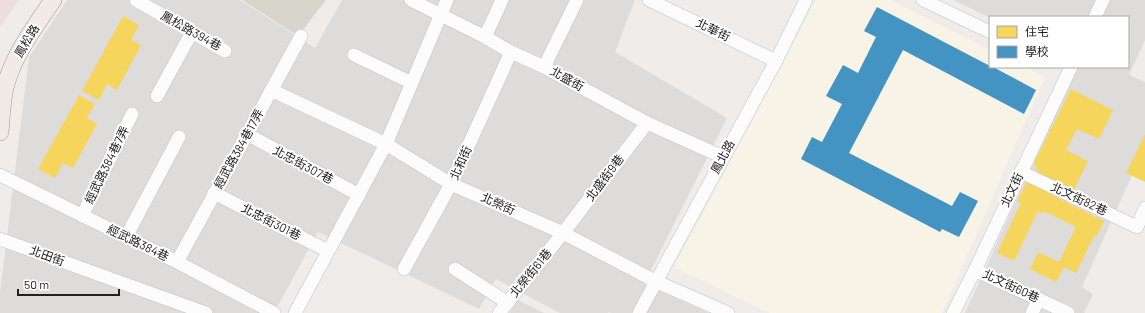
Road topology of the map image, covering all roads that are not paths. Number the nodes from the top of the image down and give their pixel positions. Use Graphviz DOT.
graph roads {
  1 [pos="53,0"];
  2 [pos="136,0"];
  3 [pos="411,0"];
  4 [pos="447,0"];
  5 [pos="502,0"];
  6 [pos="577,0"];
  7 [pos="649,0"];
  8 [pos="806,0"];
  9 [pos="923,0"];
  10 [pos="1103,0"];
  11 [pos="440,15"];
  12 [pos="1095,16"];
  13 [pos="192,32"];
  14 [pos="989,32"];
  15 [pos="301,36"];
  16 [pos="485,37"];
  17 [pos="225,50"];
  18 [pos="511,52"];
  19 [pos="354,55"];
  20 [pos="15,60"];
  21 [pos="776,61"];
  22 [pos="544,67"];
  23 [pos="1068,68"];
  24 [pos="0,81"];
  25 [pos="412,83"];
  26 [pos="271,90"];
  27 [pos="157,96"];
  28 [pos="132,114"];
  29 [pos="647,123"];
  30 [pos="0,132"];
  31 [pos="247,134"];
  32 [pos="178,137"];
  33 [pos="386,144"];
  34 [pos="723,157"];
  35 [pos="1021,172"];
  36 [pos="0,175"];
  37 [pos="451,184"];
  38 [pos="214,194"];
  39 [pos="359,195"];
  40 [pos="1145,208"];
  41 [pos="82,216"];
  42 [pos="563,232"];
  43 [pos="126,237"];
  44 [pos="0,239"];
  45 [pos="328,251"];
  46 [pos="177,262"];
  47 [pos="404,269"];
  48 [pos="455,269"];
  49 [pos="975,270"];
  50 [pos="657,282"];
  51 [pos="1039,299"];
  52 [pos="508,303"];
  53 [pos="206,313"];
  54 [pos="274,313"];
  55 [pos="295,313"];
  56 [pos="499,313"];
  57 [pos="639,313"];
  58 [pos="728,313"];
  59 [pos="954,313"];
  60 [pos="1032,313"];
  61 [pos="1068,313"];
  1 -- 20 [label="main road, 鳳松路"];
  2 -- 13 [label="street, 鳳松路394巷"];
  3 -- 11 [label="street, 北盛街"];
  4 -- 11 [label="street"];
  5 -- 16 [label="street"];
  6 -- 22 [label="street"];
  7 -- 21 [label="street, 北華街"];
  8 -- 21 [label="street, 鳳北路"];
  9 -- 14 [label="street"];
  10 -- 12 [label="street"];
  11 -- 16 [label="street, 北盛街"];
  11 -- 25 [label="street"];
  13 -- 17 [label="street, 鳳松路394巷"];
  13 -- 27 [label="street"];
  15 -- 26 [label="street, 經武路384巷17弄"];
  16 -- 18 [label="street, 北盛街"];
  18 -- 22 [label="street, 北盛街"];
  18 -- 37 [label="street, 北和街"];
  19 -- 25 [label="street"];
  20 -- 24 [label="street, 鳳松路"];
  20 -- 30 [label="main road"];
  21 -- 34 [label="street, 鳳北路"];
  22 -- 29 [label="street, 北盛街"];
  23 -- 35 [label="street, 北文街"];
  25 -- 33 [label="street"];
  26 -- 31 [label="street, 經武路384巷17弄"];
  26 -- 33 [label="street, 北榮街"];
  28 -- 41 [label="street, 經武路384巷7弄"];
  29 -- 34 [label="street, 北盛街"];
  29 -- 42 [label="street, 北盛街9巷"];
  31 -- 38 [label="street, 經武路384巷17弄"];
  31 -- 39 [label="street, 北忠街307巷"];
  32 -- 43 [label="street"];
  33 -- 37 [label="street, 北榮街"];
  33 -- 39 [label="street"];
  34 -- 50 [label="street, 鳳北路"];
  35 -- 40 [label="street, 北文街82巷"];
  35 -- 49 [label="street, 北文街"];
  36 -- 41 [label="street, 經武路384巷"];
  37 -- 42 [label="street, 北榮街"];
  37 -- 47 [label="street, 北和街"];
  38 -- 45 [label="street, 北忠街301巷"];
  38 -- 46 [label="street, 經武路384巷17弄"];
  39 -- 45 [label="street"];
  41 -- 43 [label="street, 經武路384巷"];
  42 -- 50 [label="street, 北榮街"];
  42 -- 52 [label="street, 北榮街61巷"];
  43 -- 46 [label="street, 經武路384巷"];
  44 -- 53 [label="street, 北田街"];
  45 -- 55 [label="street"];
  46 -- 54 [label="street, 經武路384巷"];
  48 -- 52 [label="street"];
  49 -- 51 [label="street, 北文街60巷"];
  49 -- 59 [label="street, 北文街"];
  50 -- 57 [label="street, 鳳北路"];
  50 -- 58 [label="street, 北榮街"];
  51 -- 60 [label="street"];
  51 -- 61 [label="street, 北文街60巷"];
  52 -- 56 [label="street, 北榮街61巷"];
}
